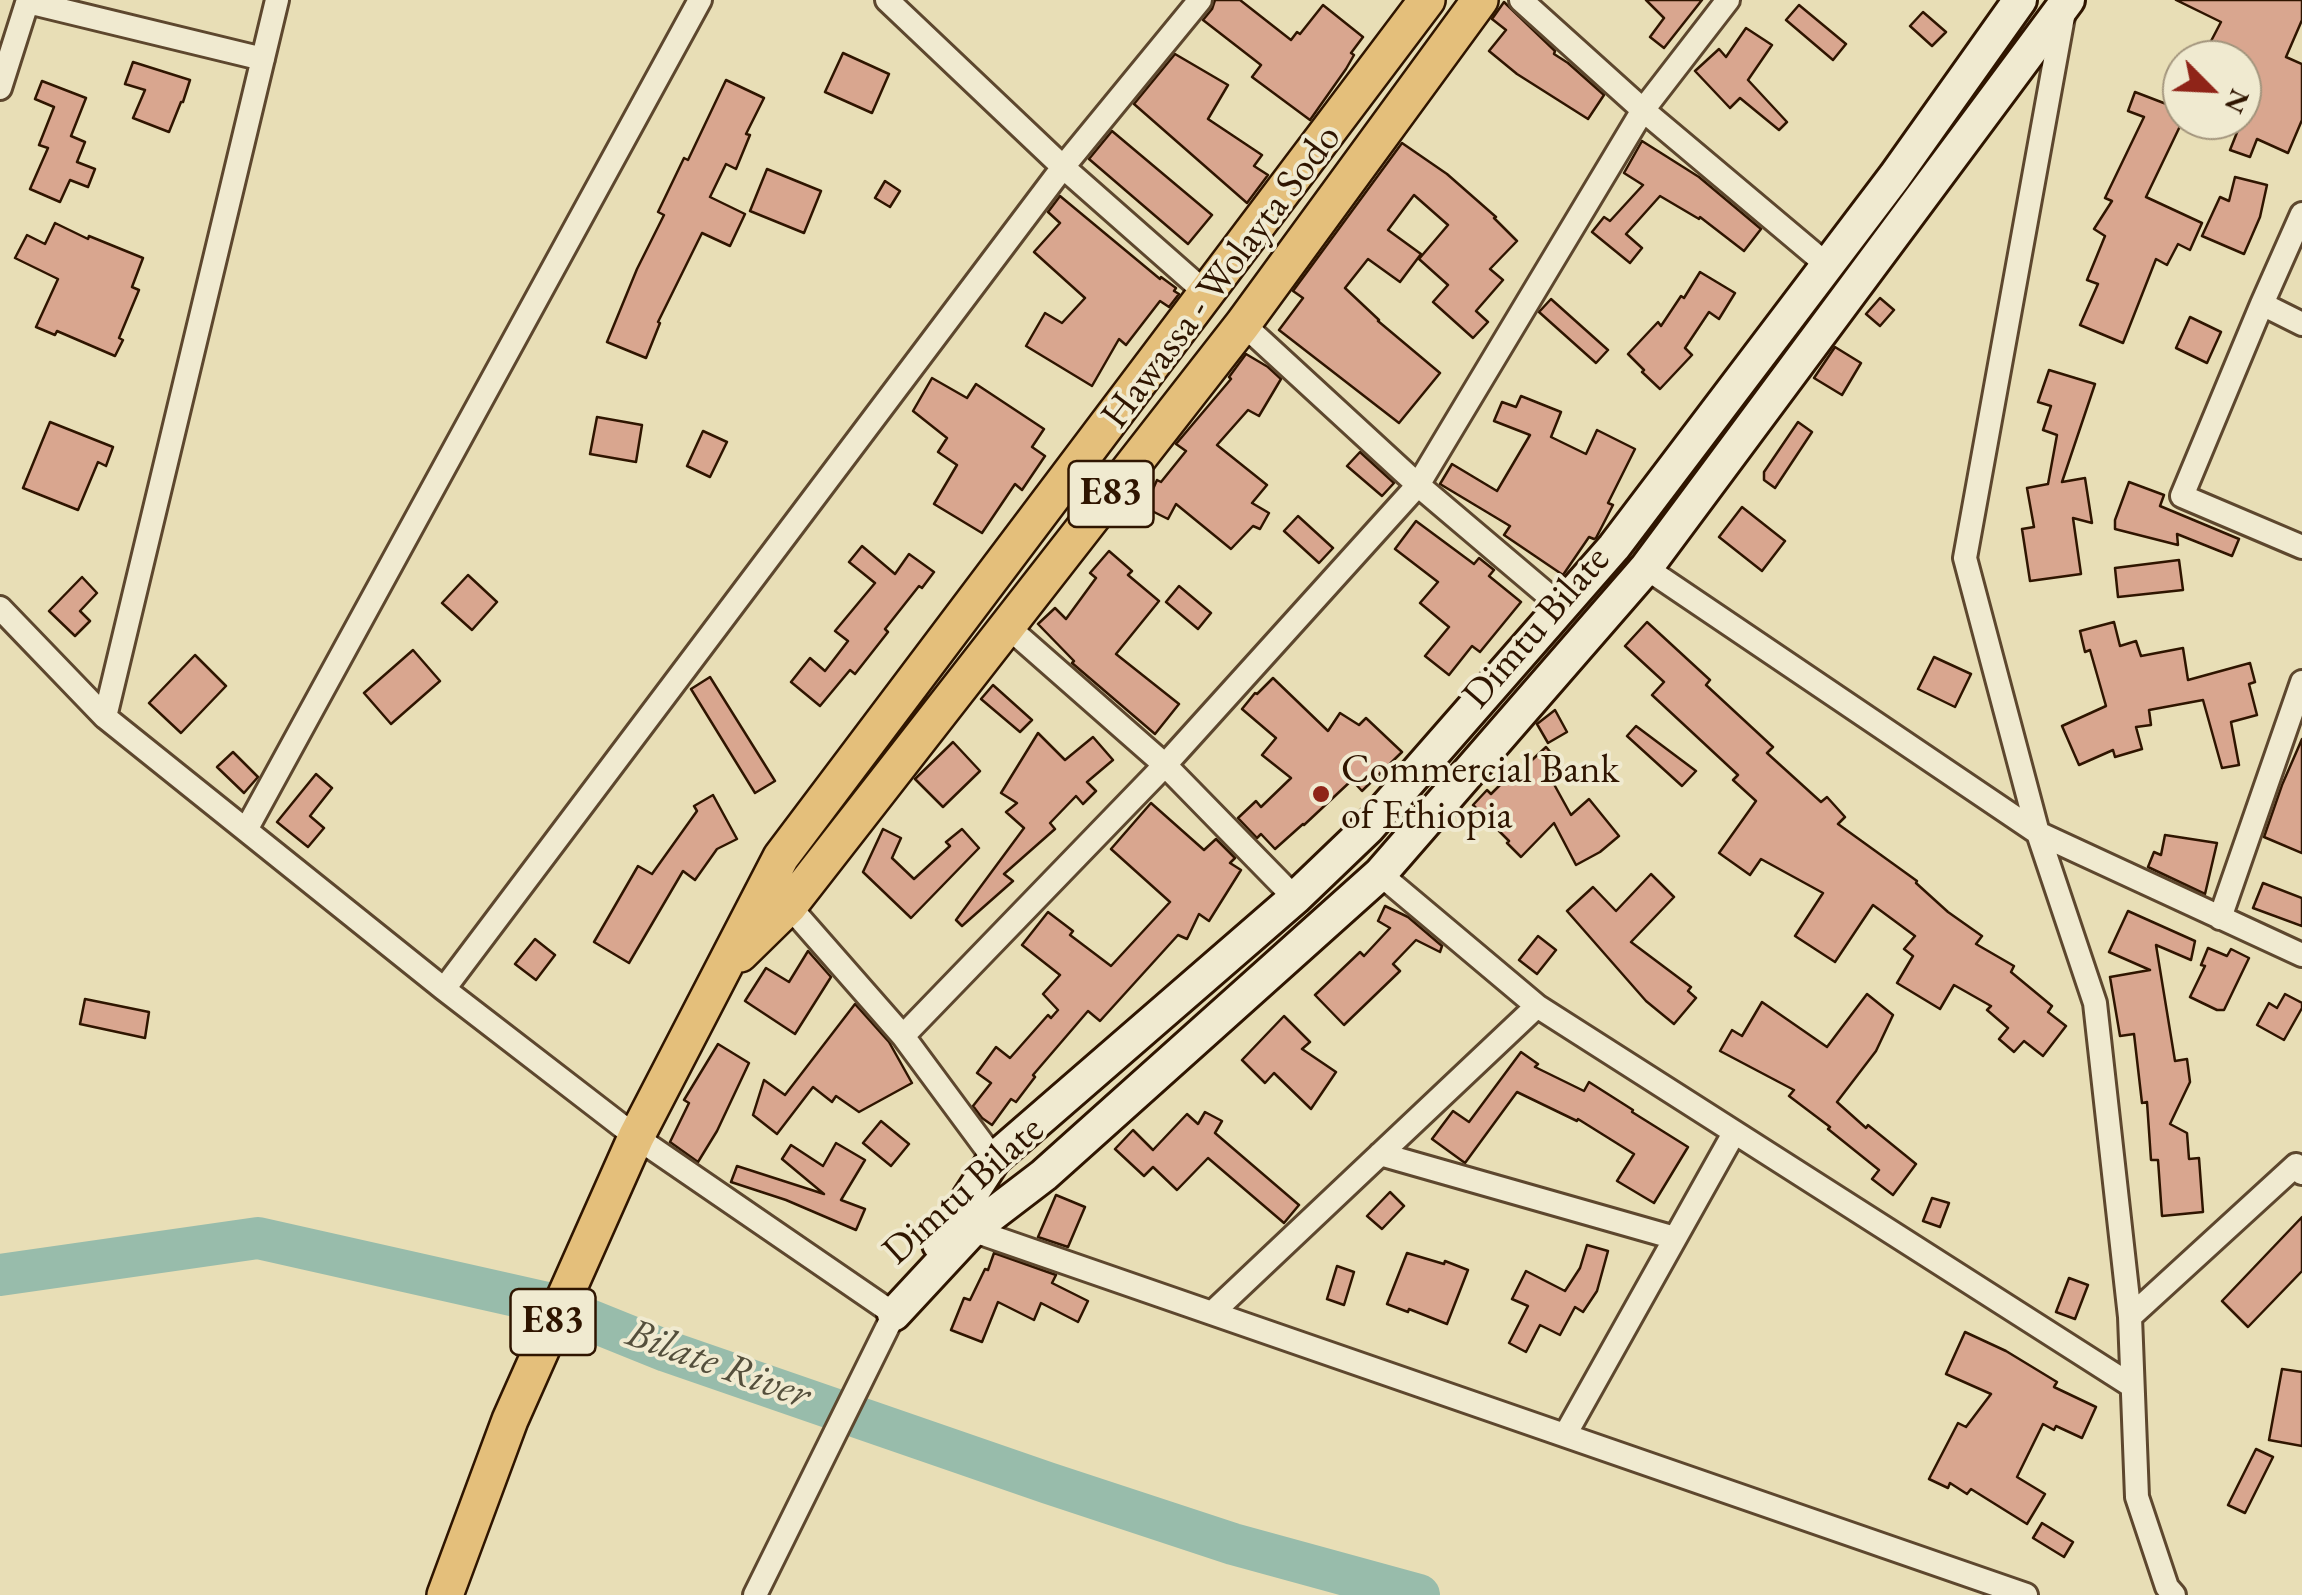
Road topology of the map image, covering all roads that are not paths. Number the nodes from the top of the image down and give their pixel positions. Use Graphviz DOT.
graph roads {
  1 [pos="276,0"];
  2 [pos="700,0"];
  3 [pos="887,0"];
  4 [pos="1200,0"];
  5 [pos="1427,0"];
  6 [pos="1480,0"];
  7 [pos="1522,0"];
  8 [pos="1728,0"];
  9 [pos="2020,0"];
  10 [pos="28,1"];
  11 [pos="2067,2"];
  12 [pos="262,59"];
  13 [pos="0,88"];
  14 [pos="1643,110"];
  15 [pos="1064,166"];
  16 [pos="2302,214"];
  17 [pos="1826,264"];
  18 [pos="1206,293"];
  19 [pos="2262,304"];
  20 [pos="1243,324"];
  21 [pos="2302,324"];
  22 [pos="1418,485"];
  23 [pos="2302,547"];
  24 [pos="1646,568"];
  25 [pos="975,599"];
  26 [pos="1562,607"];
  27 [pos="0,608"];
  28 [pos="1008,627"];
  29 [pos="2302,682"];
  30 [pos="106,717"];
  31 [pos="1165,765"];
  32 [pos="246,830"];
  33 [pos="2038,833"];
  34 [pos="1380,874"];
  35 [pos="1295,898"];
  36 [pos="789,906"];
  37 [pos="2220,918"];
  38 [pos="2302,955"];
  39 [pos="721,972"];
  40 [pos="444,989"];
  41 [pos="1537,1006"];
  42 [pos="903,1036"];
  43 [pos="1734,1133"];
  44 [pos="636,1136"];
  45 [pos="1380,1154"];
  46 [pos="994,1159"];
  47 [pos="2302,1174"];
  48 [pos="972,1230"];
  49 [pos="1675,1238"];
  50 [pos="1212,1313"];
  51 [pos="894,1314"];
  52 [pos="2130,1317"];
  53 [pos="2132,1386"];
  54 [pos="1565,1435"];
  55 [pos="445,1595"];
  56 [pos="755,1595"];
  57 [pos="2026,1595"];
  58 [pos="2174,1595"];
  1 -- 12 [label="street"];
  2 -- 32 [label="street"];
  3 -- 15 [label="street"];
  4 -- 15 [label="street"];
  5 -- 18 [label="main road, Hawassa - Wolayta Sodo / E83"];
  6 -- 20 [label="main road, Hawassa - Wolayta Sodo / E83"];
  7 -- 14 [label="street"];
  8 -- 14 [label="street"];
  9 -- 17 [label="main road"];
  10 -- 12 [label="street"];
  10 -- 13 [label="street"];
  11 -- 24 [label="main road, Dimtu Bilate"];
  11 -- 33 [label="street"];
  12 -- 30 [label="street"];
  14 -- 17 [label="street"];
  14 -- 22 [label="street"];
  15 -- 18 [label="street"];
  15 -- 40 [label="street"];
  16 -- 19 [label="street"];
  17 -- 26 [label="main road"];
  18 -- 20 [label="main road"];
  18 -- 25 [label="main road, Hawassa - Wolayta Sodo / E83"];
  19 -- 21 [label="street"];
  19 -- 23 [label="street"];
  20 -- 22 [label="street"];
  20 -- 28 [label="main road, Hawassa - Wolayta Sodo / E83"];
  22 -- 26 [label="street"];
  22 -- 31 [label="street"];
  24 -- 33 [label="street"];
  24 -- 34 [label="main road, Dimtu Bilate"];
  25 -- 28 [label="main road"];
  25 -- 39 [label="main road, Hawassa - Wolayta Sodo / E83"];
  26 -- 35 [label="main road"];
  27 -- 30 [label="street"];
  28 -- 31 [label="street"];
  28 -- 36 [label="main road, Hawassa - Wolayta Sodo / E83"];
  29 -- 37 [label="street"];
  30 -- 32 [label="street"];
  31 -- 35 [label="street"];
  31 -- 42 [label="street"];
  32 -- 40 [label="street"];
  33 -- 37 [label="street"];
  33 -- 52 [label="street"];
  34 -- 41 [label="street"];
  34 -- 48 [label="main road, Dimtu Bilate"];
  35 -- 46 [label="main road"];
  36 -- 39 [label="main road, Hawassa - Wolayta Sodo / E83"];
  36 -- 42 [label="street"];
  37 -- 38 [label="street"];
  39 -- 44 [label="main road, Hawassa - Wolayta Sodo / E83"];
  40 -- 44 [label="street"];
  41 -- 43 [label="street"];
  41 -- 45 [label="street"];
  42 -- 46 [label="street"];
  43 -- 49 [label="street"];
  43 -- 53 [label="street"];
  44 -- 51 [label="street"];
  44 -- 55 [label="main road, Hawassa - Wolayta Sodo / E83"];
  45 -- 49 [label="street"];
  45 -- 50 [label="street"];
  46 -- 51 [label="main road"];
  47 -- 52 [label="street"];
  48 -- 50 [label="street"];
  48 -- 51 [label="main road, Dimtu Bilate"];
  49 -- 54 [label="street"];
  50 -- 54 [label="street"];
  51 -- 56 [label="street"];
  52 -- 53 [label="street"];
  53 -- 58 [label="street"];
  54 -- 57 [label="street"];
}
